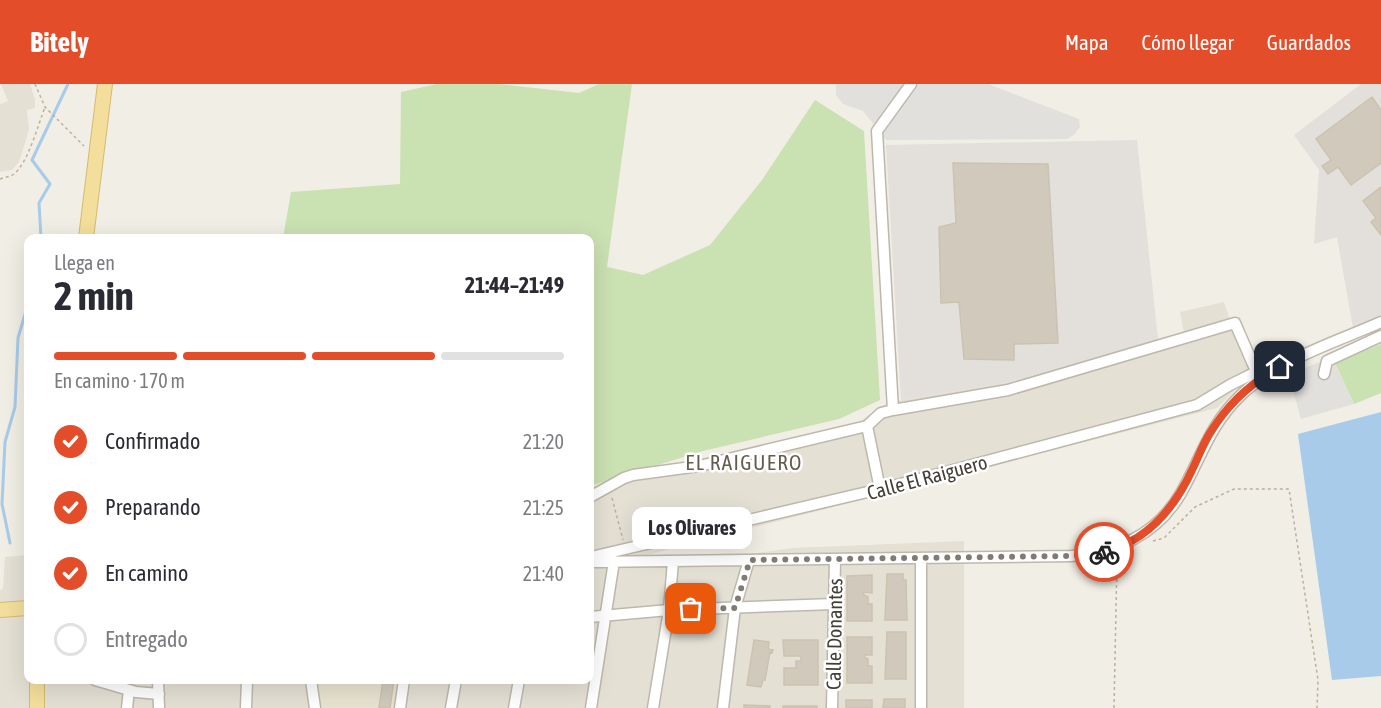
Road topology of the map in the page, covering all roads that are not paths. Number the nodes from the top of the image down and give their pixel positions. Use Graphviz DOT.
graph roads {
  1 [pos="105,84"];
  2 [pos="911,84"];
  3 [pos="86,234"];
  4 [pos="1381,322"];
  5 [pos="1381,336"];
  6 [pos="1324,374"];
  7 [pos="1258,375"];
  8 [pos="893,410"];
  9 [pos="867,426"];
  10 [pos="880,489"];
  11 [pos="594,495"];
  12 [pos="594,559"];
  13 [pos="921,559"];
  14 [pos="594,560"];
  15 [pos="750,560"];
  16 [pos="835,560"];
  17 [pos="615,561"];
  18 [pos="673,561"];
  19 [pos="834,604"];
  20 [pos="24,608"];
  21 [pos="735,608"];
  22 [pos="0,610"];
  23 [pos="669,610"];
  24 [pos="606,615"];
  25 [pos="594,616"];
  26 [pos="37,684"];
  27 [pos="109,684"];
  28 [pos="158,684"];
  29 [pos="247,684"];
  30 [pos="312,684"];
  31 [pos="403,684"];
  32 [pos="455,684"];
  33 [pos="518,684"];
  34 [pos="129,690"];
  35 [pos="159,694"];
  36 [pos="37,708"];
  37 [pos="127,708"];
  38 [pos="159,708"];
  39 [pos="246,708"];
  40 [pos="315,708"];
  41 [pos="400,708"];
  42 [pos="451,708"];
  43 [pos="514,708"];
  44 [pos="591,708"];
  45 [pos="652,708"];
  46 [pos="723,708"];
  47 [pos="832,708"];
  48 [pos="921,708"];
  1 -- 3 [label="main road"];
  2 -- 8 [label="street"];
  4 -- 7 [label="street, Calle El Raiguero"];
  5 -- 6 [label="street"];
  7 -- 8 [label="street"];
  7 -- 10 [label="street, Calle El Raiguero"];
  7 -- 13 [label="street"];
  8 -- 9 [label="street"];
  9 -- 10 [label="street"];
  9 -- 11 [label="street"];
  10 -- 12 [label="street, Calle El Raiguero"];
  13 -- 16 [label="street"];
  13 -- 48 [label="street"];
  14 -- 17 [label="street"];
  15 -- 16 [label="street"];
  15 -- 18 [label="street"];
  15 -- 21 [label="street"];
  16 -- 19 [label="street, Calle Donantes"];
  17 -- 18 [label="street"];
  17 -- 24 [label="street"];
  18 -- 23 [label="street"];
  19 -- 21 [label="street"];
  19 -- 47 [label="street, Calle Donantes"];
  20 -- 22 [label="main road"];
  21 -- 23 [label="street"];
  21 -- 46 [label="street"];
  23 -- 24 [label="street"];
  23 -- 45 [label="street"];
  24 -- 25 [label="street"];
  24 -- 44 [label="street"];
  26 -- 36 [label="main road"];
  27 -- 34 [label="street"];
  28 -- 35 [label="street"];
  29 -- 39 [label="street"];
  30 -- 40 [label="street"];
  31 -- 41 [label="street"];
  32 -- 42 [label="street"];
  33 -- 43 [label="street"];
  34 -- 35 [label="street"];
  34 -- 37 [label="street"];
  35 -- 38 [label="street"];
}
